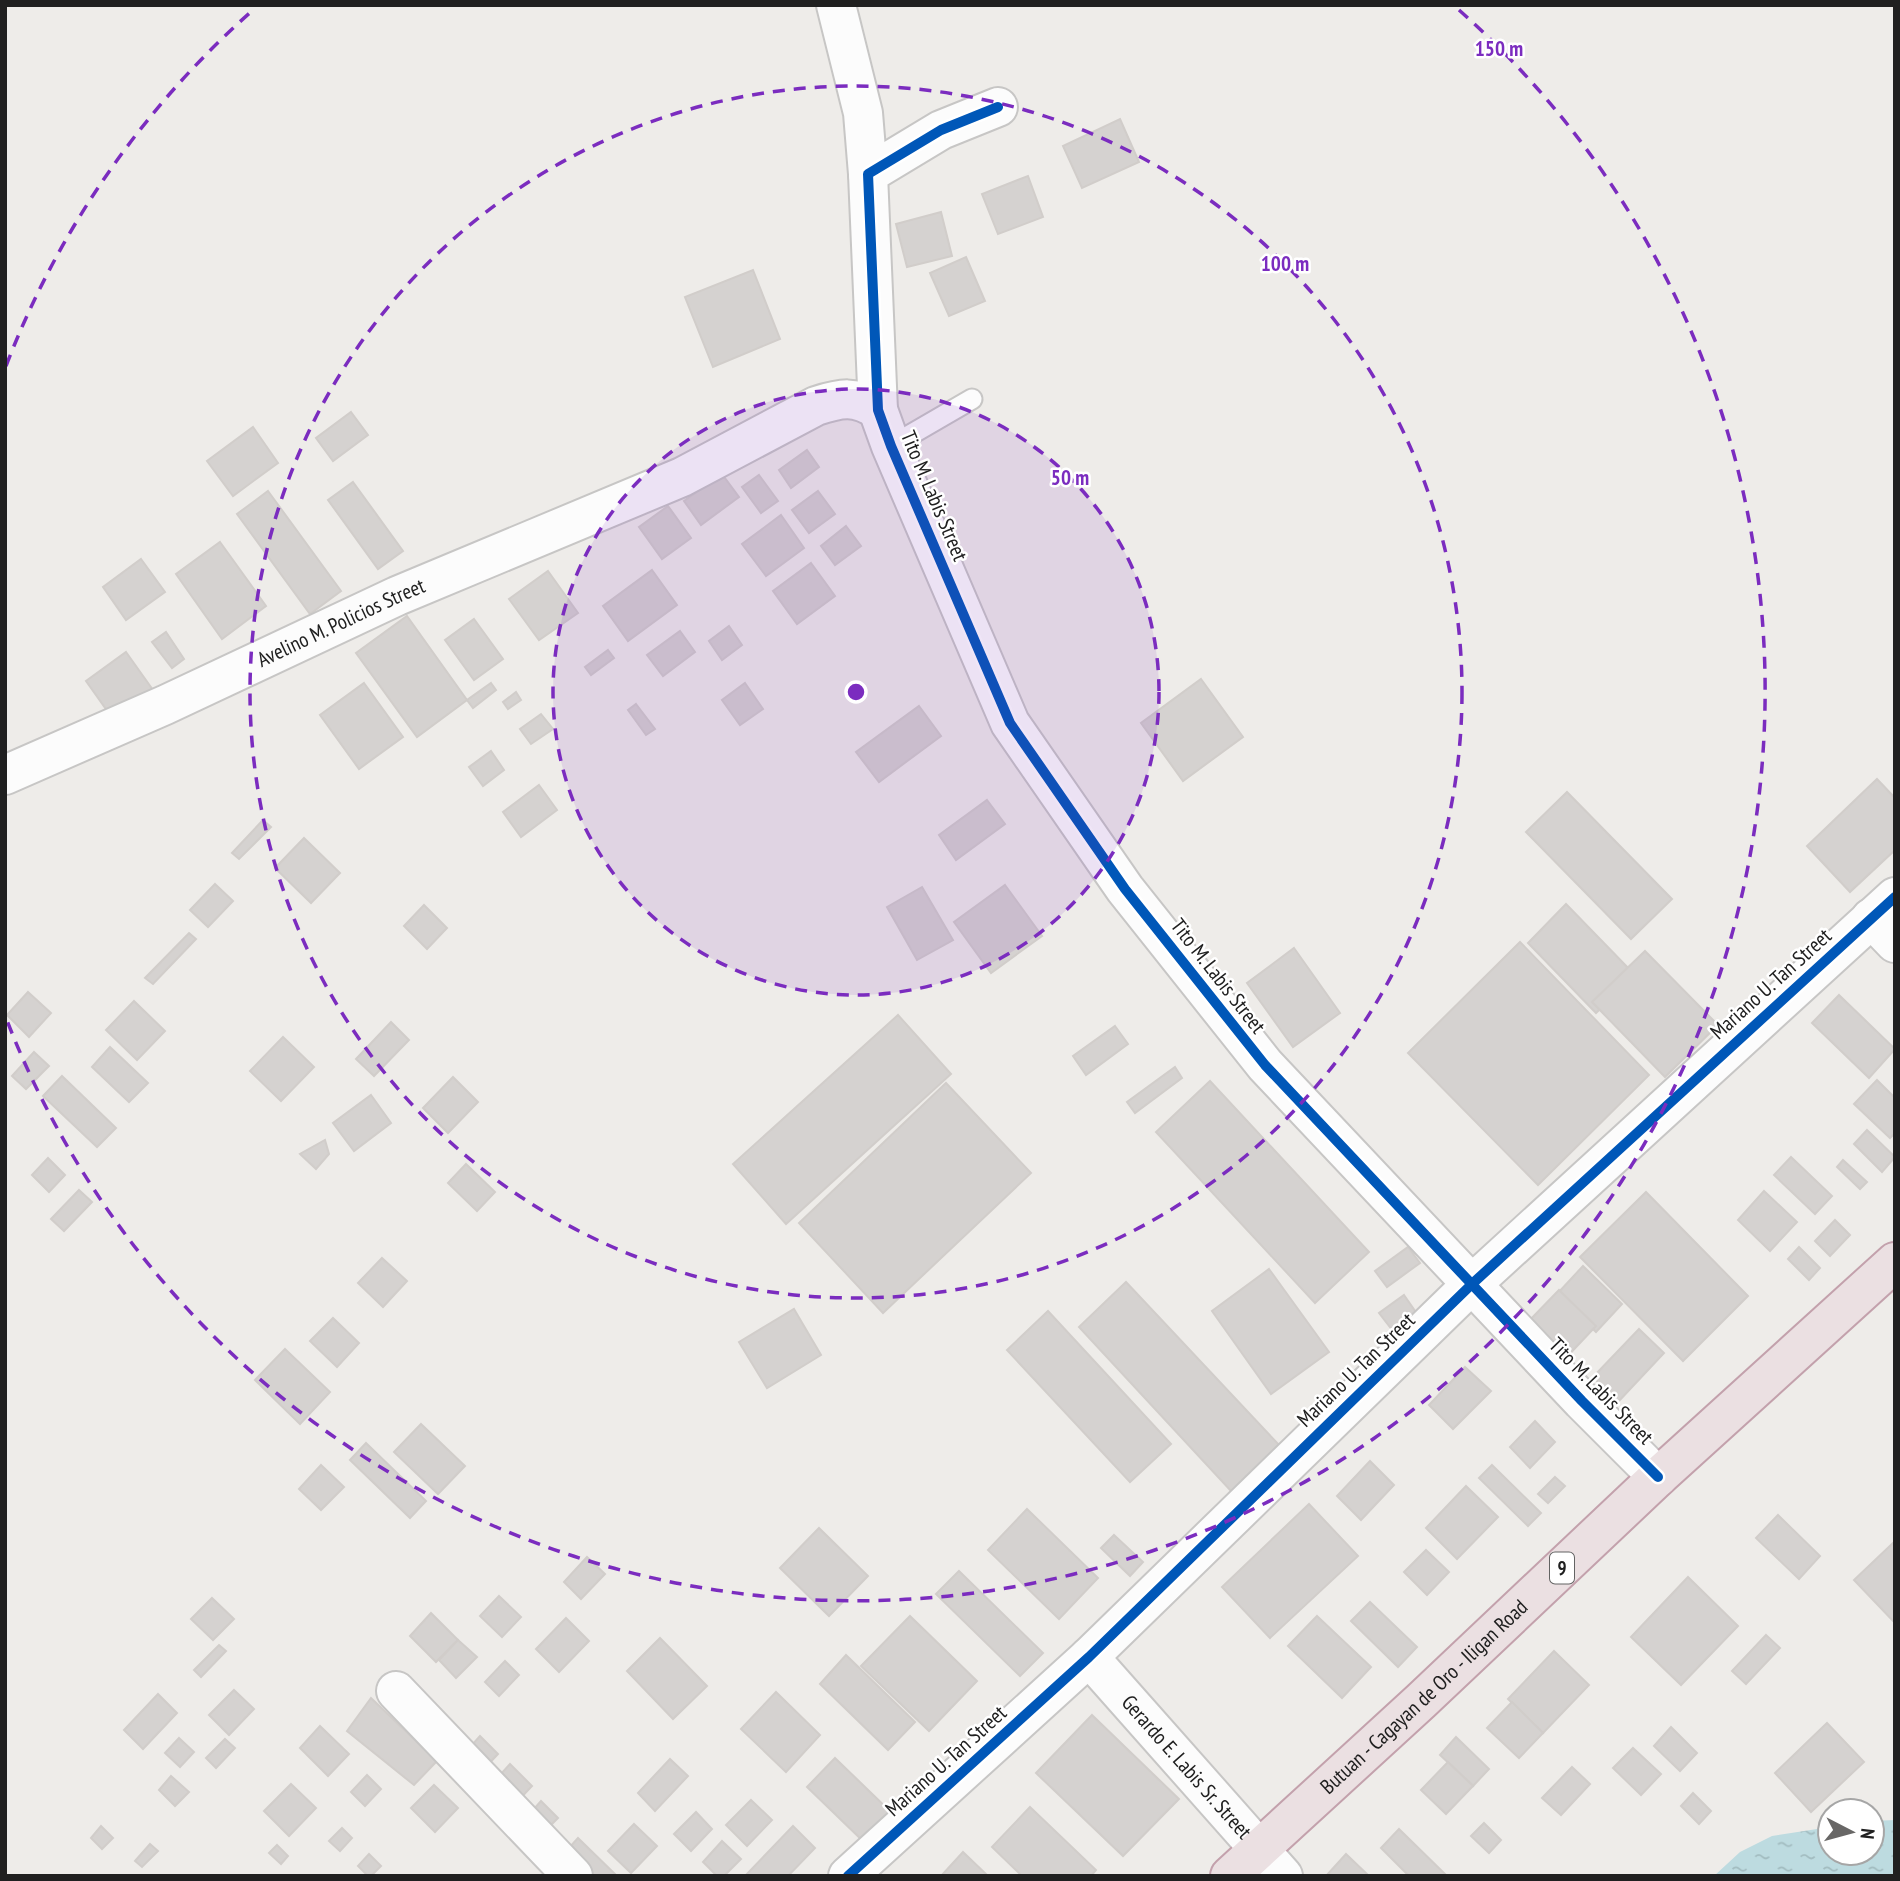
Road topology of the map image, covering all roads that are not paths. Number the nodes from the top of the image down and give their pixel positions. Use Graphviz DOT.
graph roads {
  1 [pos="836,5"];
  2 [pos="998,107"];
  3 [pos="868,174"];
  4 [pos="972,399"];
  5 [pos="878,410"];
  6 [pos="891,446"];
  7 [pos="682,477"];
  8 [pos="5,775"];
  9 [pos="1887,919"];
  10 [pos="1895,1262"];
  11 [pos="1472,1284"];
  12 [pos="1658,1477"];
  13 [pos="1089,1657"];
  14 [pos="396,1691"];
  15 [pos="1271,1862"];
  16 [pos="573,1876"];
  17 [pos="848,1876"];
  18 [pos="1230,1876"];
  1 -- 3 [label="street"];
  2 -- 3 [label="street"];
  3 -- 5 [label="street"];
  4 -- 6 [label="lane"];
  5 -- 6 [label="street, Tito M. Labis Street"];
  5 -- 7 [label="street, Tito M. Labis Street"];
  6 -- 11 [label="street, Tito M. Labis Street"];
  7 -- 8 [label="street, Avelino M. Policios Street"];
  9 -- 11 [label="street, Mariano U. Tan Street"];
  10 -- 12 [label="highway, Butuan - Cagayan de Oro - Iligan Road / 9"];
  11 -- 12 [label="street, Tito M. Labis Street"];
  11 -- 13 [label="street, Mariano U. Tan Street"];
  12 -- 15 [label="highway, Butuan - Cagayan de Oro - Iligan Road / 9"];
  13 -- 15 [label="street, Gerardo E. Labis Sr. Street"];
  13 -- 17 [label="street, Mariano U. Tan Street"];
  14 -- 16 [label="street"];
  15 -- 18 [label="highway, Butuan - Cagayan de Oro - Iligan Road / 9"];
}
